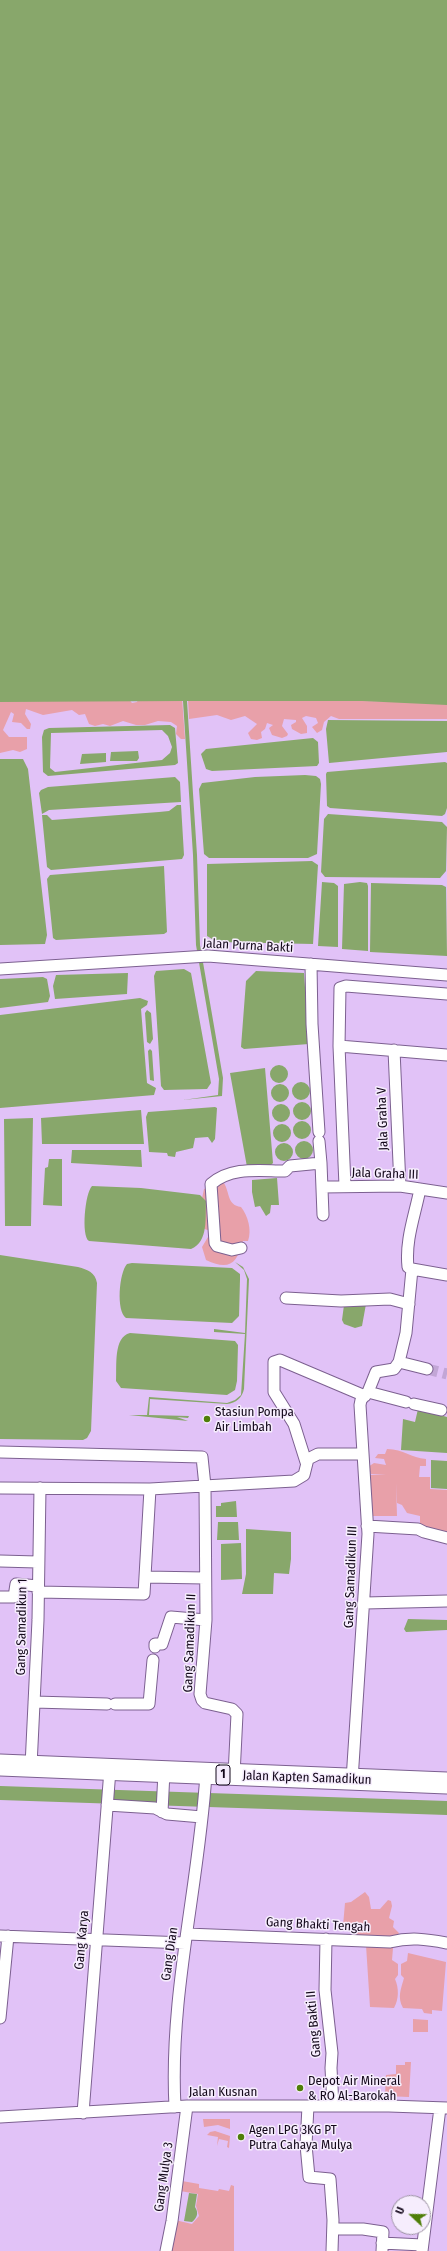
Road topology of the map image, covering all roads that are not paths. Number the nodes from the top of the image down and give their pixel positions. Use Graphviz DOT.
graph roads {
  1 [pos="311,964"];
  2 [pos="0,969"];
  3 [pos="447,975"];
  4 [pos="447,994"];
  5 [pos="339,1046"];
  6 [pos="394,1050"];
  7 [pos="447,1055"];
  8 [pos="321,1163"];
  9 [pos="345,1186"];
  10 [pos="400,1186"];
  11 [pos="322,1187"];
  12 [pos="420,1189"];
  13 [pos="447,1192"];
  14 [pos="323,1215"];
  15 [pos="241,1248"];
  16 [pos="412,1269"];
  17 [pos="447,1275"];
  18 [pos="286,1298"];
  19 [pos="409,1304"];
  20 [pos="400,1362"];
  21 [pos="427,1369"];
  22 [pos="367,1394"];
  23 [pos="441,1410"];
  24 [pos="0,1452"];
  25 [pos="362,1454"];
  26 [pos="306,1462"];
  27 [pos="205,1486"];
  28 [pos="0,1488"];
  29 [pos="40,1488"];
  30 [pos="150,1489"];
  31 [pos="367,1526"];
  32 [pos="447,1538"];
  33 [pos="0,1561"];
  34 [pos="37,1562"];
  35 [pos="145,1577"];
  36 [pos="206,1578"];
  37 [pos="38,1589"];
  38 [pos="0,1597"];
  39 [pos="447,1601"];
  40 [pos="365,1602"];
  41 [pos="206,1620"];
  42 [pos="155,1647"];
  43 [pos="154,1660"];
  44 [pos="34,1702"];
  45 [pos="0,1765"];
  46 [pos="31,1766"];
  47 [pos="234,1775"];
  48 [pos="352,1780"];
  49 [pos="163,1781"];
  50 [pos="206,1783"];
  51 [pos="447,1783"];
  52 [pos="108,1791"];
  53 [pos="162,1809"];
  54 [pos="202,1817"];
  55 [pos="4,1936"];
  56 [pos="96,1939"];
  57 [pos="186,1939"];
  58 [pos="326,1939"];
  59 [pos="447,1943"];
  60 [pos="0,2018"];
  61 [pos="308,2106"];
  62 [pos="333,2106"];
  63 [pos="175,2107"];
  64 [pos="444,2108"];
  65 [pos="82,2113"];
  66 [pos="187,2113"];
  67 [pos="0,2117"];
  68 [pos="332,2229"];
  69 [pos="382,2247"];
  70 [pos="422,2248"];
  71 [pos="166,2251"];
  72 [pos="332,2251"];
  1 -- 2 [label="street, Jalan Purna Bakti"];
  1 -- 3 [label="street, Jalan Purna Bakti"];
  1 -- 8 [label="street"];
  4 -- 5 [label="street"];
  5 -- 6 [label="street"];
  5 -- 9 [label="street"];
  6 -- 7 [label="street"];
  6 -- 10 [label="street, Jala Graha V"];
  8 -- 11 [label="street"];
  8 -- 15 [label="street"];
  9 -- 10 [label="street, Jala Graha III"];
  9 -- 11 [label="street, Jala Graha III"];
  10 -- 12 [label="street, Jala Graha III"];
  11 -- 14 [label="street"];
  12 -- 13 [label="street, Jala Graha III"];
  12 -- 16 [label="street"];
  16 -- 17 [label="street"];
  16 -- 19 [label="street"];
  18 -- 19 [label="street"];
  19 -- 20 [label="street"];
  20 -- 21 [label="street"];
  20 -- 22 [label="street, Gang Samadikun III"];
  22 -- 23 [label="street"];
  22 -- 25 [label="street, Gang Samadikun III"];
  22 -- 26 [label="street"];
  24 -- 27 [label="street, Gang Samadikun II"];
  25 -- 26 [label="street"];
  25 -- 31 [label="street, Gang Samadikun III"];
  26 -- 27 [label="street"];
  27 -- 30 [label="street"];
  27 -- 36 [label="street, Gang Samadikun II"];
  28 -- 29 [label="street"];
  29 -- 30 [label="street"];
  29 -- 34 [label="street, Gang Samadikun 1"];
  30 -- 35 [label="street"];
  31 -- 32 [label="street"];
  31 -- 40 [label="street, Gang Samadikun III"];
  33 -- 34 [label="street"];
  34 -- 37 [label="street, Gang Samadikun 1"];
  35 -- 36 [label="street"];
  35 -- 37 [label="street"];
  36 -- 41 [label="street, Gang Samadikun II"];
  37 -- 38 [label="street"];
  37 -- 44 [label="street, Gang Samadikun 1"];
  39 -- 40 [label="street"];
  40 -- 48 [label="street, Gang Samadikun III"];
  41 -- 42 [label="street"];
  41 -- 47 [label="street, Gang Samadikun II"];
  43 -- 44 [label="street"];
  44 -- 46 [label="street, Gang Samadikun 1"];
  45 -- 46 [label="highway, Jalan Kapten Samadikun / 1"];
  46 -- 52 [label="highway, Jalan Kapten Samadikun / 1"];
  47 -- 48 [label="highway, Jalan Kapten Samadikun / 1"];
  47 -- 50 [label="highway, Jalan Kapten Samadikun / 1"];
  48 -- 51 [label="highway, Jalan Kapten Samadikun / 1"];
  49 -- 50 [label="highway, Jalan Kapten Samadikun / 1"];
  49 -- 52 [label="highway, Jalan Kapten Samadikun / 1"];
  49 -- 53 [label="street"];
  50 -- 54 [label="street, Gang Dian"];
  52 -- 53 [label="street"];
  52 -- 56 [label="street, Gang Karya"];
  53 -- 54 [label="street"];
  54 -- 57 [label="street, Gang Dian"];
  55 -- 56 [label="street, Gang Bhakti Tengah"];
  55 -- 60 [label="street"];
  56 -- 57 [label="street, Gang Bhakti Tengah"];
  56 -- 65 [label="street, Gang Karya"];
  57 -- 58 [label="street, Gang Bhakti Tengah"];
  57 -- 63 [label="street, Gang Dian"];
  58 -- 59 [label="street, Gang Bhakti Tengah"];
  58 -- 62 [label="street, Gang Bakti II"];
  61 -- 62 [label="street, Jalan Kusnan"];
  61 -- 66 [label="street, Jalan Kusnan"];
  61 -- 68 [label="street"];
  62 -- 64 [label="street, Jalan Kusnan"];
  63 -- 65 [label="street, Jalan Kusnan"];
  63 -- 66 [label="street, Jalan Kusnan"];
  64 -- 70 [label="street"];
  65 -- 67 [label="street, Jalan Kusnan"];
  66 -- 71 [label="street, Gang Mulya 3"];
  68 -- 69 [label="street"];
  68 -- 72 [label="street"];
  69 -- 70 [label="street"];
}
